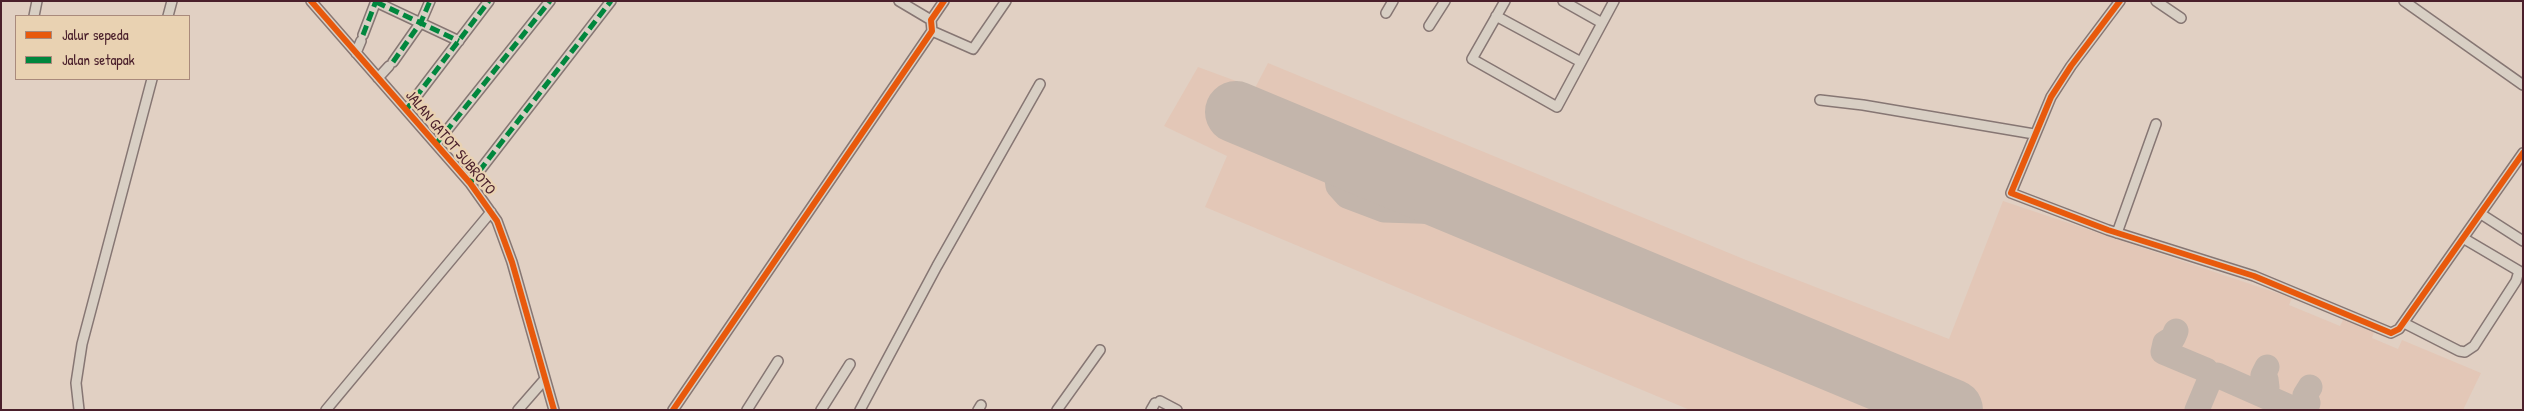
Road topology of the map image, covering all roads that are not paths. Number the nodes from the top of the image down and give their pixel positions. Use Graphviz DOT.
graph roads {
  1 [pos="37,1"];
  2 [pos="172,1"];
  3 [pos="311,1"];
  4 [pos="430,1"];
  5 [pos="490,1"];
  6 [pos="550,1"];
  7 [pos="611,1"];
  8 [pos="899,1"];
  9 [pos="944,1"];
  10 [pos="1006,1"];
  11 [pos="1393,1"];
  12 [pos="1445,1"];
  13 [pos="1505,1"];
  14 [pos="1563,1"];
  15 [pos="1614,1"];
  16 [pos="2120,1"];
  17 [pos="2156,1"];
  18 [pos="2404,1"];
  19 [pos="376,2"];
  20 [pos="1386,12"];
  21 [pos="34,15"];
  22 [pos="168,15"];
  23 [pos="1496,16"];
  24 [pos="2181,18"];
  25 [pos="930,20"];
  26 [pos="421,22"];
  27 [pos="1602,23"];
  28 [pos="1429,26"];
  29 [pos="932,31"];
  30 [pos="460,41"];
  31 [pos="356,52"];
  32 [pos="1581,62"];
  33 [pos="378,78"];
  34 [pos="152,80"];
  35 [pos="2522,82"];
  36 [pos="1040,84"];
  37 [pos="1820,100"];
  38 [pos="406,110"];
  39 [pos="2156,124"];
  40 [pos="2034,134"];
  41 [pos="436,144"];
  42 [pos="2523,154"];
  43 [pos="470,183"];
  44 [pos="491,212"];
  45 [pos="2481,214"];
  46 [pos="2117,233"];
  47 [pos="2463,238"];
  48 [pos="2523,241"];
  49 [pos="2404,323"];
  50 [pos="1100,350"];
  51 [pos="778,361"];
  52 [pos="850,364"];
  53 [pos="545,379"];
  54 [pos="1155,405"];
  55 [pos="79,410"];
  56 [pos="326,410"];
  57 [pos="518,410"];
  58 [pos="554,410"];
  59 [pos="673,410"];
  60 [pos="747,410"];
  61 [pos="821,410"];
  62 [pos="860,410"];
  63 [pos="1057,410"];
  64 [pos="1177,410"];
  1 -- 21 [label="street"];
  2 -- 22 [label="street"];
  3 -- 31 [label="street, JALAN GATOT SUBROTO"];
  4 -- 26 [label="street"];
  5 -- 30 [label="street"];
  6 -- 41 [label="street"];
  7 -- 43 [label="street"];
  8 -- 25 [label="street"];
  9 -- 25 [label="street"];
  10 -- 29 [label="street"];
  11 -- 20 [label="street"];
  12 -- 28 [label="street"];
  13 -- 23 [label="street"];
  14 -- 27 [label="street"];
  15 -- 27 [label="street"];
  16 -- 40 [label="street"];
  17 -- 24 [label="street"];
  18 -- 35 [label="street"];
  19 -- 26 [label="street"];
  19 -- 31 [label="street"];
  23 -- 32 [label="street"];
  23 -- 32 [label="street"];
  25 -- 29 [label="street"];
  26 -- 30 [label="street"];
  26 -- 33 [label="street"];
  27 -- 32 [label="street"];
  29 -- 59 [label="street"];
  30 -- 38 [label="street"];
  31 -- 33 [label="street, JALAN GATOT SUBROTO"];
  33 -- 38 [label="street, JALAN GATOT SUBROTO"];
  34 -- 55 [label="street"];
  36 -- 62 [label="street"];
  37 -- 40 [label="street"];
  38 -- 41 [label="street, JALAN GATOT SUBROTO"];
  39 -- 46 [label="street"];
  40 -- 46 [label="street"];
  41 -- 43 [label="street, JALAN GATOT SUBROTO"];
  42 -- 45 [label="street"];
  43 -- 44 [label="street, JALAN GATOT SUBROTO"];
  44 -- 53 [label="street, JALAN GATOT SUBROTO"];
  44 -- 56 [label="street"];
  45 -- 47 [label="street"];
  45 -- 48 [label="street"];
  46 -- 49 [label="street"];
  47 -- 49 [label="street"];
  47 -- 49 [label="street"];
  50 -- 63 [label="street"];
  51 -- 60 [label="street"];
  52 -- 61 [label="street"];
  53 -- 57 [label="street"];
  53 -- 58 [label="street, JALAN GATOT SUBROTO"];
  54 -- 64 [label="street"];
}
